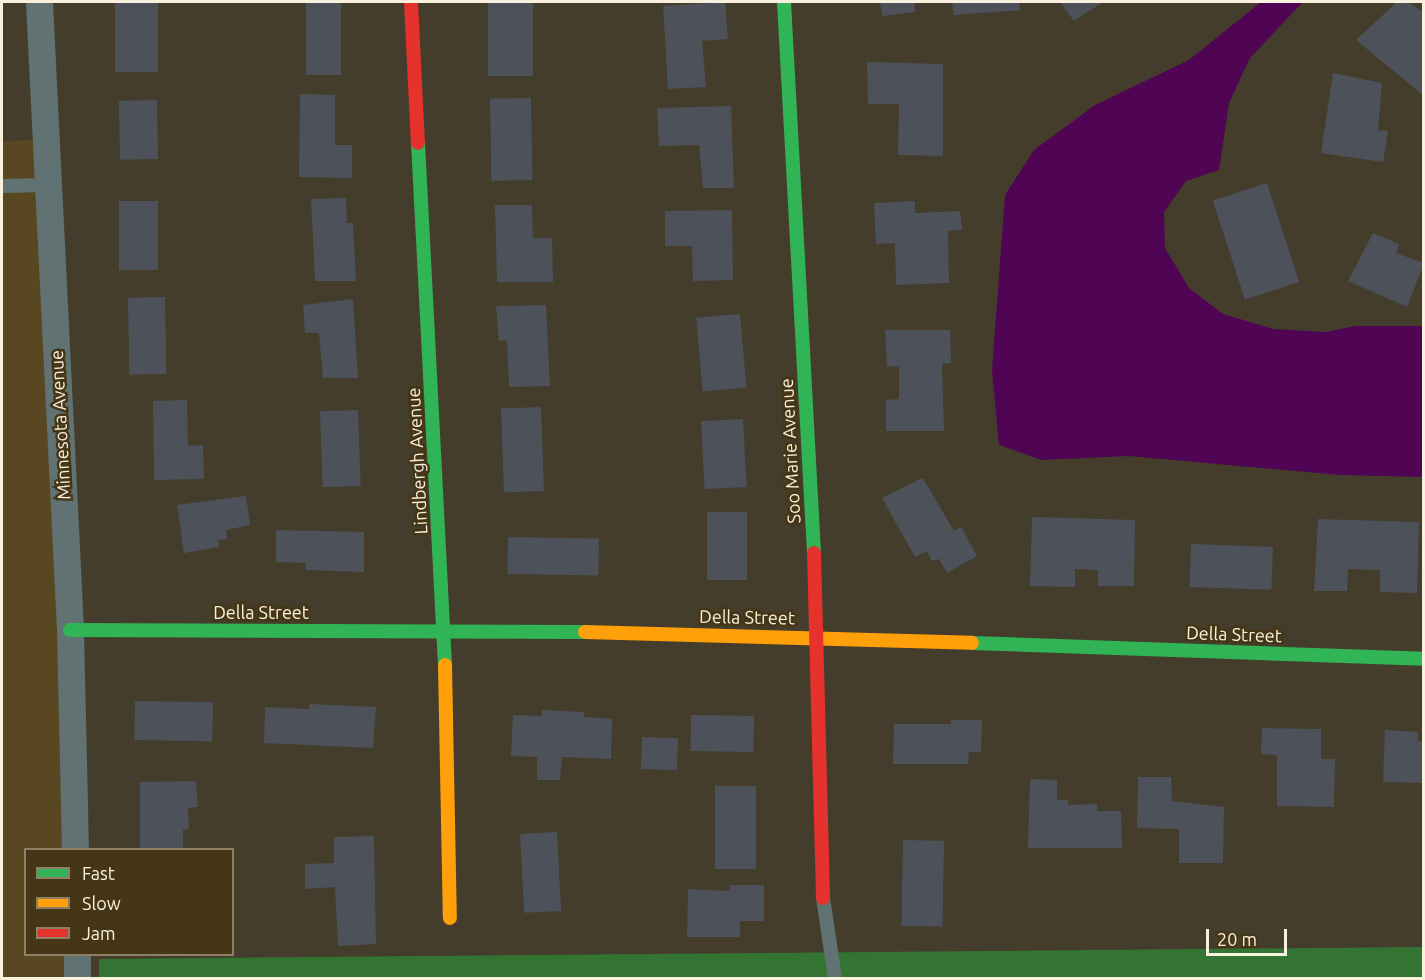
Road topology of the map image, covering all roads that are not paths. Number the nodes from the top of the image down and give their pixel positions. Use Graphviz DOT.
graph roads {
  1 [pos="39,2"];
  2 [pos="411,2"];
  3 [pos="784,2"];
  4 [pos="47,185"];
  5 [pos="2,186"];
  6 [pos="70,630"];
  7 [pos="444,630"];
  8 [pos="818,637"];
  9 [pos="1424,659"];
  10 [pos="75,848"];
  11 [pos="823,898"];
  12 [pos="450,918"];
  13 [pos="77,956"];
  14 [pos="77,978"];
  15 [pos="835,978"];
  1 -- 4 [label="street, Minnesota Avenue"];
  2 -- 7 [label="street, Lindbergh Avenue"];
  3 -- 8 [label="street, Soo Marie Avenue"];
  4 -- 5 [label="lane"];
  4 -- 6 [label="street, Minnesota Avenue"];
  6 -- 7 [label="street, Della Street"];
  6 -- 10 [label="street, Minnesota Avenue"];
  7 -- 8 [label="street, Della Street"];
  7 -- 12 [label="street, Lindbergh Avenue"];
  8 -- 9 [label="street, Della Street"];
  8 -- 11 [label="street, Soo Marie Avenue"];
  11 -- 15 [label="lane"];
  13 -- 14 [label="street"];
}
